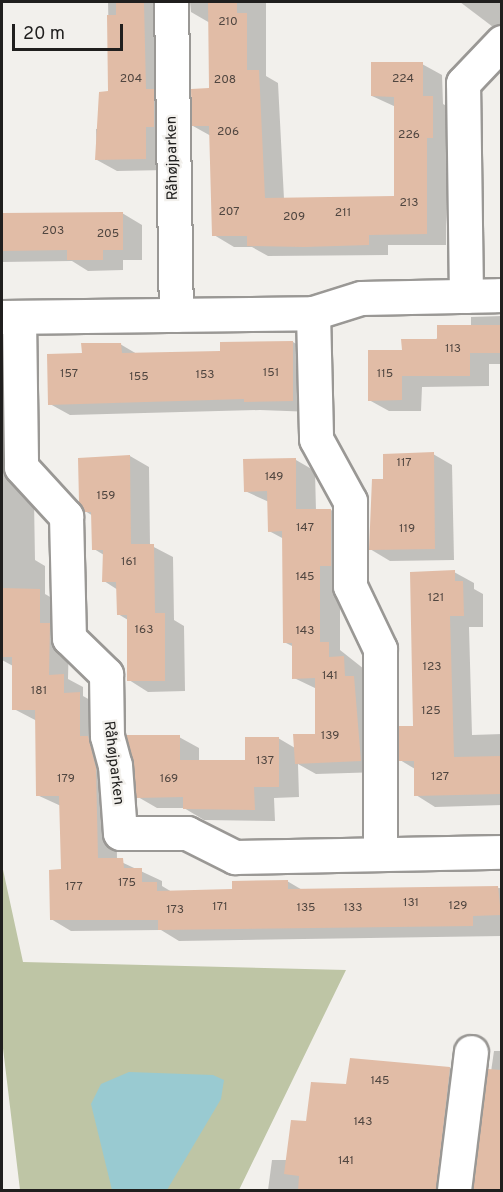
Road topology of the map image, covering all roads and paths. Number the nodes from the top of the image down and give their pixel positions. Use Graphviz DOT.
graph roads {
  1 [pos="171,2"];
  2 [pos="501,42"];
  3 [pos="501,295"];
  4 [pos="466,296"];
  5 [pos="313,313"];
  6 [pos="176,315"];
  7 [pos="10,316"];
  8 [pos="501,852"];
  9 [pos="381,854"];
  10 [pos="471,1052"];
  11 [pos="454,1191"];
  1 -- 6 [label="street, Råhøjparken"];
  2 -- 4 [label="street"];
  3 -- 4 [label="street, Råhøjparken"];
  4 -- 5 [label="street, Råhøjparken"];
  5 -- 6 [label="street, Råhøjparken"];
  5 -- 9 [label="street"];
  6 -- 7 [label="street, Råhøjparken"];
  7 -- 9 [label="street, Råhøjparken"];
  8 -- 9 [label="street, Råhøjparken"];
  10 -- 11 [label="street"];
}
